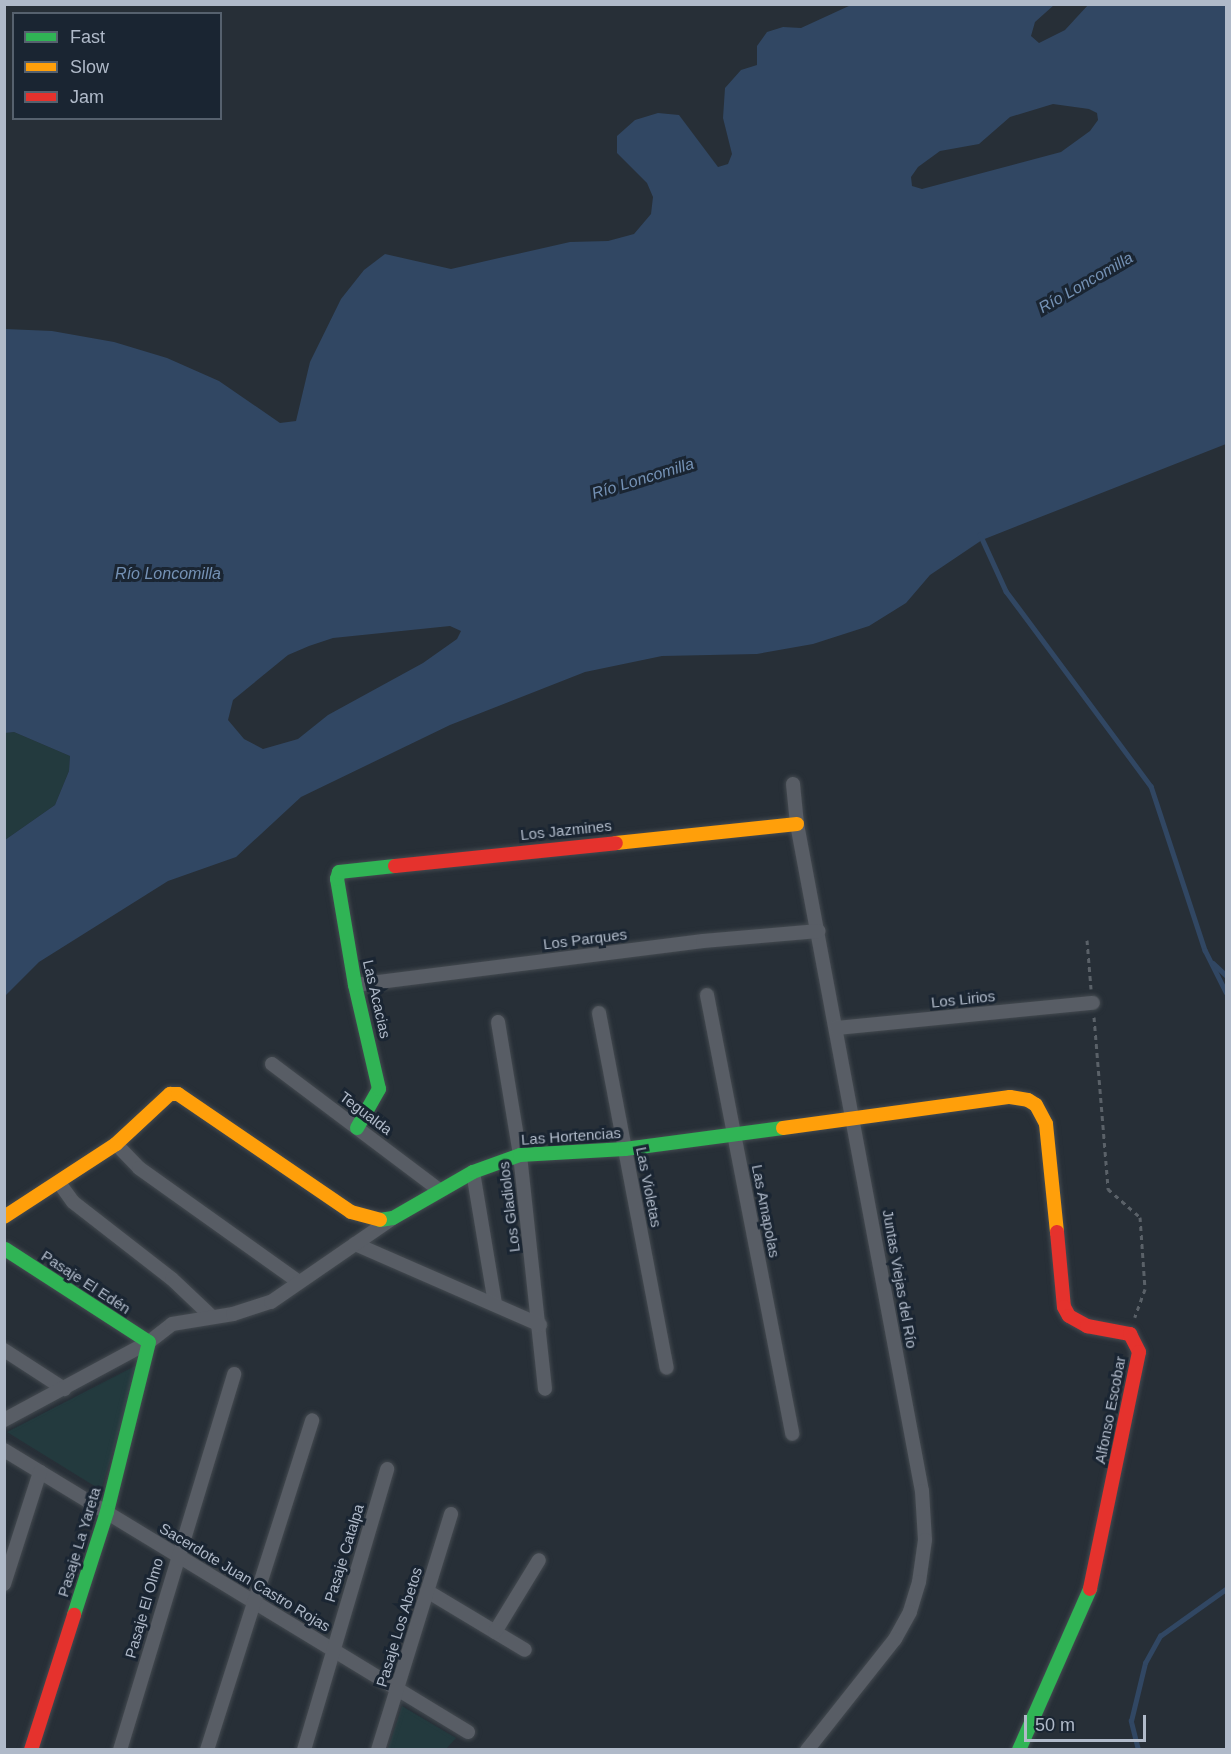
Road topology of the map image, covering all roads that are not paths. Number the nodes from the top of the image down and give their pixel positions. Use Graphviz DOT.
graph roads {
  1 [pos="793,784"];
  2 [pos="797,824"];
  3 [pos="339,872"];
  4 [pos="819,931"];
  5 [pos="355,984"];
  6 [pos="707,995"];
  7 [pos="1093,1003"];
  8 [pos="598,1012"];
  9 [pos="498,1022"];
  10 [pos="836,1028"];
  11 [pos="272,1064"];
  12 [pos="854,1117"];
  13 [pos="357,1128"];
  14 [pos="734,1135"];
  15 [pos="116,1143"];
  16 [pos="625,1149"];
  17 [pos="520,1155"];
  18 [pos="472,1172"];
  19 [pos="60,1184"];
  20 [pos="439,1190"];
  21 [pos="4,1217"];
  22 [pos="393,1218"];
  23 [pos="355,1244"];
  24 [pos="5,1249"];
  25 [pos="299,1282"];
  26 [pos="495,1304"];
  27 [pos="211,1316"];
  28 [pos="540,1325"];
  29 [pos="1130,1334"];
  30 [pos="154,1338"];
  31 [pos="4,1350"];
  32 [pos="667,1368"];
  33 [pos="234,1374"];
  34 [pos="64,1389"];
  35 [pos="544,1389"];
  36 [pos="4,1420"];
  37 [pos="312,1420"];
  38 [pos="792,1434"];
  39 [pos="4,1450"];
  40 [pos="387,1469"];
  41 [pos="40,1472"];
  42 [pos="107,1512"];
  43 [pos="451,1514"];
  44 [pos="176,1555"];
  45 [pos="539,1560"];
  46 [pos="4,1584"];
  47 [pos="427,1591"];
  48 [pos="254,1602"];
  49 [pos="495,1632"];
  50 [pos="332,1649"];
  51 [pos="525,1650"];
  52 [pos="397,1689"];
  53 [pos="468,1732"];
  54 [pos="31,1749"];
  55 [pos="120,1749"];
  56 [pos="207,1749"];
  57 [pos="304,1749"];
  58 [pos="378,1749"];
  59 [pos="807,1749"];
  60 [pos="1019,1749"];
  1 -- 2 [label="street, Juntas Viejas del Río"];
  2 -- 3 [label="street, Los Jazmines"];
  2 -- 4 [label="street, Juntas Viejas del Río"];
  3 -- 5 [label="street, Las Acacias"];
  4 -- 5 [label="street, Los Parques"];
  4 -- 10 [label="street, Juntas Viejas del Río"];
  5 -- 13 [label="street, Las Acacias"];
  6 -- 14 [label="street, Las Amapolas"];
  7 -- 10 [label="street, Los Lirios"];
  8 -- 16 [label="street, Las Violetas"];
  9 -- 17 [label="street, Los Gladiolos"];
  10 -- 12 [label="street, Juntas Viejas del Río"];
  11 -- 13 [label="street, Tegualda"];
  12 -- 14 [label="street, Las Hortencias"];
  12 -- 29 [label="street, Las Hortencias"];
  12 -- 59 [label="street, Juntas Viejas del Río"];
  13 -- 20 [label="street, Tegualda"];
  14 -- 16 [label="street, Las Hortencias"];
  14 -- 38 [label="street, Las Amapolas"];
  15 -- 19 [label="street"];
  15 -- 22 [label="street"];
  15 -- 25 [label="street"];
  16 -- 17 [label="street, Las Hortencias"];
  16 -- 32 [label="street, Las Violetas"];
  17 -- 18 [label="street, Las Hortencias"];
  17 -- 28 [label="street, Los Gladiolos"];
  18 -- 20 [label="street, Las Hortencias"];
  18 -- 26 [label="street"];
  19 -- 21 [label="street"];
  19 -- 27 [label="street"];
  20 -- 22 [label="street, Las Hortencias"];
  22 -- 23 [label="street"];
  23 -- 25 [label="street"];
  23 -- 26 [label="street"];
  24 -- 30 [label="street, Pasaje El Edén"];
  25 -- 27 [label="street"];
  26 -- 28 [label="street"];
  27 -- 30 [label="street"];
  28 -- 35 [label="street, Los Gladiolos"];
  29 -- 60 [label="street, Alfonso Escobar"];
  30 -- 34 [label="street"];
  30 -- 42 [label="street, Pasaje La Yareta"];
  31 -- 34 [label="street"];
  33 -- 44 [label="street, Pasaje El Olmo"];
  34 -- 36 [label="street"];
  37 -- 48 [label="street"];
  39 -- 41 [label="street, Sacerdote Juan Castro Rojas"];
  40 -- 50 [label="street, Pasaje Catalpa"];
  41 -- 42 [label="street, Sacerdote Juan Castro Rojas"];
  41 -- 46 [label="street"];
  42 -- 44 [label="street, Sacerdote Juan Castro Rojas"];
  42 -- 54 [label="street, Pasaje La Yareta"];
  43 -- 47 [label="street, Pasaje Los Abetos"];
  44 -- 48 [label="street, Sacerdote Juan Castro Rojas"];
  44 -- 55 [label="street, Pasaje El Olmo"];
  45 -- 49 [label="street"];
  47 -- 49 [label="street"];
  47 -- 52 [label="street, Pasaje Los Abetos"];
  48 -- 50 [label="street, Sacerdote Juan Castro Rojas"];
  48 -- 56 [label="street"];
  49 -- 51 [label="street"];
  50 -- 52 [label="street, Sacerdote Juan Castro Rojas"];
  50 -- 57 [label="street, Pasaje Catalpa"];
  52 -- 53 [label="street, Sacerdote Juan Castro Rojas"];
  52 -- 58 [label="street, Pasaje Los Abetos"];
}
